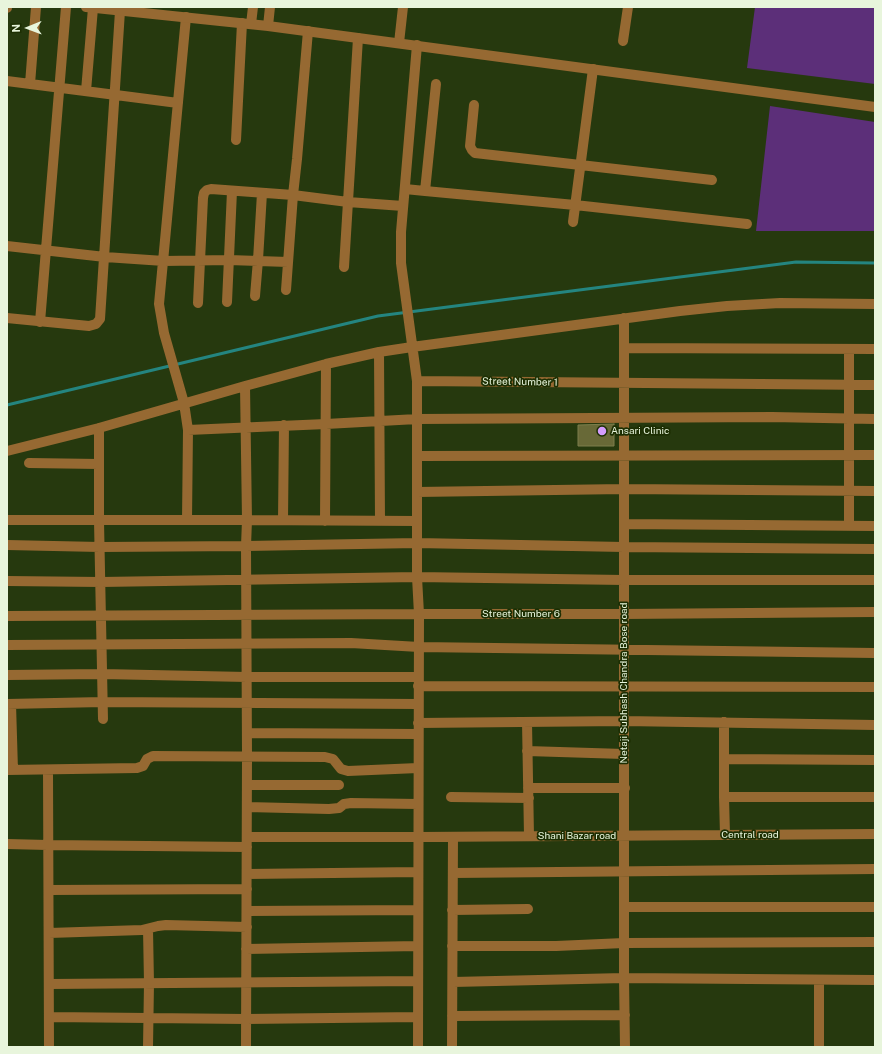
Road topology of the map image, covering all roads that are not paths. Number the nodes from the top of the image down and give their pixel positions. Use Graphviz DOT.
graph roads {
  1 [pos="36,7"];
  2 [pos="66,7"];
  3 [pos="90,7"];
  4 [pos="253,7"];
  5 [pos="270,7"];
  6 [pos="403,7"];
  7 [pos="628,7"];
  8 [pos="120,10"];
  9 [pos="186,17"];
  10 [pos="246,23"];
  11 [pos="268,26"];
  12 [pos="308,31"];
  13 [pos="358,38"];
  14 [pos="623,41"];
  15 [pos="399,43"];
  16 [pos="417,45"];
  17 [pos="592,69"];
  18 [pos="7,81"];
  19 [pos="30,84"];
  20 [pos="436,84"];
  21 [pos="59,88"];
  22 [pos="86,91"];
  23 [pos="115,95"];
  24 [pos="178,103"];
  25 [pos="474,105"];
  26 [pos="875,107"];
  27 [pos="236,140"];
  28 [pos="580,164"];
  29 [pos="712,180"];
  30 [pos="405,189"];
  31 [pos="232,191"];
  32 [pos="425,191"];
  33 [pos="262,193"];
  34 [pos="293,195"];
  35 [pos="348,202"];
  36 [pos="575,205"];
  37 [pos="403,206"];
  38 [pos="573,222"];
  39 [pos="748,224"];
  40 [pos="7,246"];
  41 [pos="45,250"];
  42 [pos="105,256"];
  43 [pos="229,260"];
  44 [pos="258,260"];
  45 [pos="164,261"];
  46 [pos="200,261"];
  47 [pos="288,262"];
  48 [pos="344,267"];
  49 [pos="286,290"];
  50 [pos="255,296"];
  51 [pos="227,302"];
  52 [pos="198,303"];
  53 [pos="875,304"];
  54 [pos="7,318"];
  55 [pos="624,318"];
  56 [pos="40,322"];
  57 [pos="412,347"];
  58 [pos="624,348"];
  59 [pos="849,349"];
  60 [pos="875,349"];
  61 [pos="379,352"];
  62 [pos="326,364"];
  63 [pos="417,381"];
  64 [pos="624,383"];
  65 [pos="850,385"];
  66 [pos="875,385"];
  67 [pos="245,386"];
  68 [pos="183,399"];
  69 [pos="417,418"];
  70 [pos="624,418"];
  71 [pos="850,418"];
  72 [pos="875,419"];
  73 [pos="380,421"];
  74 [pos="326,424"];
  75 [pos="284,425"];
  76 [pos="246,427"];
  77 [pos="99,428"];
  78 [pos="188,430"];
  79 [pos="7,451"];
  80 [pos="624,455"];
  81 [pos="850,455"];
  82 [pos="875,455"];
  83 [pos="417,456"];
  84 [pos="29,463"];
  85 [pos="100,464"];
  86 [pos="624,489"];
  87 [pos="849,490"];
  88 [pos="875,491"];
  89 [pos="417,492"];
  90 [pos="7,520"];
  91 [pos="188,520"];
  92 [pos="247,520"];
  93 [pos="283,520"];
  94 [pos="99,521"];
  95 [pos="325,521"];
  96 [pos="380,521"];
  97 [pos="417,521"];
  98 [pos="624,524"];
  99 [pos="849,526"];
  100 [pos="875,526"];
  101 [pos="417,543"];
  102 [pos="7,545"];
  103 [pos="246,546"];
  104 [pos="100,547"];
  105 [pos="624,547"];
  106 [pos="875,549"];
  107 [pos="417,577"];
  108 [pos="246,579"];
  109 [pos="624,580"];
  110 [pos="875,580"];
  111 [pos="7,581"];
  112 [pos="101,582"];
  113 [pos="875,612"];
  114 [pos="419,614"];
  115 [pos="624,614"];
  116 [pos="247,615"];
  117 [pos="7,616"];
  118 [pos="101,616"];
  119 [pos="102,644"];
  120 [pos="246,644"];
  121 [pos="7,645"];
  122 [pos="419,647"];
  123 [pos="624,650"];
  124 [pos="875,653"];
  125 [pos="102,674"];
  126 [pos="7,675"];
  127 [pos="247,676"];
  128 [pos="418,681"];
  129 [pos="624,687"];
  130 [pos="875,687"];
  131 [pos="103,702"];
  132 [pos="247,703"];
  133 [pos="9,704"];
  134 [pos="418,704"];
  135 [pos="103,719"];
  136 [pos="624,721"];
  137 [pos="527,722"];
  138 [pos="724,722"];
  139 [pos="418,723"];
  140 [pos="875,725"];
  141 [pos="247,733"];
  142 [pos="418,734"];
  143 [pos="527,751"];
  144 [pos="624,754"];
  145 [pos="247,756"];
  146 [pos="724,760"];
  147 [pos="875,760"];
  148 [pos="418,768"];
  149 [pos="10,770"];
  150 [pos="48,770"];
  151 [pos="339,784"];
  152 [pos="247,785"];
  153 [pos="528,788"];
  154 [pos="625,788"];
  155 [pos="451,797"];
  156 [pos="724,797"];
  157 [pos="875,797"];
  158 [pos="529,798"];
  159 [pos="418,804"];
  160 [pos="247,807"];
  161 [pos="875,834"];
  162 [pos="624,835"];
  163 [pos="725,835"];
  164 [pos="529,836"];
  165 [pos="418,837"];
  166 [pos="453,837"];
  167 [pos="247,842"];
  168 [pos="7,844"];
  169 [pos="48,845"];
  170 [pos="875,869"];
  171 [pos="624,871"];
  172 [pos="418,872"];
  173 [pos="453,873"];
  174 [pos="247,874"];
  175 [pos="247,889"];
  176 [pos="49,890"];
  177 [pos="624,907"];
  178 [pos="875,907"];
  179 [pos="528,909"];
  180 [pos="418,910"];
  181 [pos="452,910"];
  182 [pos="247,911"];
  183 [pos="247,927"];
  184 [pos="148,929"];
  185 [pos="49,933"];
  186 [pos="875,942"];
  187 [pos="624,943"];
  188 [pos="418,946"];
  189 [pos="452,946"];
  190 [pos="246,949"];
  191 [pos="624,978"];
  192 [pos="819,980"];
  193 [pos="875,980"];
  194 [pos="418,981"];
  195 [pos="246,982"];
  196 [pos="452,982"];
  197 [pos="149,983"];
  198 [pos="50,984"];
  199 [pos="625,1015"];
  200 [pos="452,1016"];
  201 [pos="50,1017"];
  202 [pos="418,1017"];
  203 [pos="148,1019"];
  204 [pos="246,1019"];
  205 [pos="49,1047"];
  206 [pos="148,1047"];
  207 [pos="246,1047"];
  208 [pos="418,1047"];
  209 [pos="452,1047"];
  210 [pos="625,1047"];
  211 [pos="819,1047"];
  1 -- 19 [label="street"];
  2 -- 21 [label="street"];
  3 -- 8 [label="street"];
  3 -- 22 [label="street"];
  4 -- 10 [label="street"];
  5 -- 11 [label="street"];
  6 -- 15 [label="street"];
  7 -- 14 [label="street"];
  8 -- 9 [label="street"];
  8 -- 23 [label="street"];
  9 -- 10 [label="street"];
  9 -- 24 [label="street"];
  10 -- 11 [label="street"];
  10 -- 27 [label="street"];
  11 -- 12 [label="street"];
  12 -- 13 [label="street"];
  12 -- 34 [label="street"];
  13 -- 15 [label="street"];
  13 -- 35 [label="street"];
  15 -- 16 [label="street"];
  16 -- 17 [label="street"];
  16 -- 30 [label="street"];
  17 -- 26 [label="street"];
  17 -- 28 [label="street"];
  18 -- 19 [label="street"];
  19 -- 21 [label="street"];
  20 -- 32 [label="street"];
  21 -- 22 [label="street"];
  21 -- 41 [label="street"];
  22 -- 23 [label="street"];
  23 -- 24 [label="street"];
  23 -- 42 [label="street"];
  24 -- 45 [label="street"];
  25 -- 28 [label="street"];
  28 -- 29 [label="street"];
  28 -- 36 [label="street"];
  30 -- 32 [label="street"];
  30 -- 37 [label="street"];
  31 -- 33 [label="street"];
  31 -- 43 [label="street"];
  31 -- 46 [label="street"];
  32 -- 36 [label="street"];
  33 -- 34 [label="street"];
  33 -- 44 [label="street"];
  34 -- 35 [label="street"];
  34 -- 47 [label="street"];
  35 -- 37 [label="street"];
  35 -- 48 [label="street"];
  36 -- 38 [label="street"];
  36 -- 39 [label="street"];
  37 -- 57 [label="street"];
  40 -- 41 [label="street"];
  41 -- 42 [label="street"];
  41 -- 56 [label="street"];
  42 -- 45 [label="street"];
  42 -- 56 [label="street"];
  43 -- 44 [label="street"];
  43 -- 46 [label="street"];
  43 -- 51 [label="street"];
  44 -- 47 [label="street"];
  44 -- 50 [label="street"];
  45 -- 46 [label="street"];
  45 -- 68 [label="street"];
  46 -- 52 [label="street"];
  47 -- 49 [label="street"];
  53 -- 55 [label="street"];
  54 -- 56 [label="street"];
  55 -- 57 [label="street"];
  55 -- 58 [label="street, Netaji Subhash Chandra Bose road"];
  57 -- 61 [label="street"];
  57 -- 63 [label="street"];
  58 -- 59 [label="street"];
  58 -- 64 [label="street, Netaji Subhash Chandra Bose road"];
  59 -- 60 [label="street"];
  59 -- 65 [label="street"];
  61 -- 62 [label="street"];
  61 -- 73 [label="street"];
  62 -- 67 [label="street"];
  62 -- 74 [label="street"];
  63 -- 64 [label="street, Street Number 1"];
  63 -- 69 [label="street"];
  64 -- 65 [label="street, Street Number 1"];
  64 -- 70 [label="street, Netaji Subhash Chandra Bose road"];
  65 -- 66 [label="street, Street Number 1"];
  65 -- 71 [label="street"];
  67 -- 68 [label="street"];
  67 -- 76 [label="street"];
  68 -- 77 [label="street"];
  68 -- 78 [label="street"];
  69 -- 70 [label="street"];
  69 -- 73 [label="street"];
  69 -- 83 [label="street"];
  70 -- 71 [label="street"];
  70 -- 80 [label="street, Netaji Subhash Chandra Bose road"];
  71 -- 72 [label="street"];
  71 -- 81 [label="street"];
  73 -- 74 [label="street"];
  73 -- 96 [label="street"];
  74 -- 75 [label="street"];
  74 -- 95 [label="street"];
  75 -- 76 [label="street"];
  75 -- 93 [label="street"];
  76 -- 78 [label="street"];
  76 -- 92 [label="street"];
  77 -- 79 [label="street"];
  77 -- 85 [label="street"];
  78 -- 91 [label="street"];
  80 -- 81 [label="street"];
  80 -- 83 [label="street"];
  80 -- 86 [label="street, Netaji Subhash Chandra Bose road"];
  81 -- 82 [label="street"];
  81 -- 87 [label="street"];
  83 -- 89 [label="street"];
  84 -- 85 [label="street"];
  85 -- 94 [label="street"];
  86 -- 87 [label="street"];
  86 -- 89 [label="street"];
  86 -- 98 [label="street, Netaji Subhash Chandra Bose road"];
  87 -- 88 [label="street"];
  87 -- 99 [label="street"];
  89 -- 97 [label="street"];
  90 -- 94 [label="street"];
  91 -- 92 [label="street"];
  91 -- 94 [label="street"];
  92 -- 93 [label="street"];
  92 -- 103 [label="street"];
  93 -- 95 [label="street"];
  94 -- 104 [label="street"];
  95 -- 96 [label="street"];
  96 -- 97 [label="street"];
  97 -- 101 [label="street"];
  98 -- 99 [label="street"];
  98 -- 105 [label="street, Netaji Subhash Chandra Bose road"];
  99 -- 100 [label="street"];
  101 -- 103 [label="street"];
  101 -- 105 [label="street"];
  101 -- 107 [label="street"];
  102 -- 104 [label="street"];
  103 -- 104 [label="street"];
  103 -- 108 [label="street"];
  104 -- 112 [label="street"];
  105 -- 106 [label="street"];
  105 -- 109 [label="street, Netaji Subhash Chandra Bose road"];
  107 -- 108 [label="street"];
  107 -- 109 [label="street"];
  107 -- 114 [label="street"];
  108 -- 112 [label="street"];
  108 -- 116 [label="street"];
  109 -- 110 [label="street"];
  109 -- 115 [label="street, Netaji Subhash Chandra Bose road"];
  111 -- 112 [label="street"];
  112 -- 118 [label="street"];
  113 -- 115 [label="street, Street Number 6"];
  114 -- 115 [label="street, Street Number 6"];
  114 -- 116 [label="street, Street Number 6"];
  114 -- 122 [label="street"];
  115 -- 123 [label="street, Netaji Subhash Chandra Bose road"];
  116 -- 118 [label="street, Street Number 6"];
  116 -- 120 [label="street"];
  117 -- 118 [label="street, Street Number 6"];
  118 -- 119 [label="street"];
  119 -- 120 [label="street"];
  119 -- 121 [label="street"];
  119 -- 125 [label="street"];
  120 -- 122 [label="street"];
  120 -- 127 [label="street"];
  122 -- 123 [label="street"];
  122 -- 128 [label="street"];
  123 -- 124 [label="street"];
  123 -- 129 [label="street, Netaji Subhash Chandra Bose road"];
  125 -- 126 [label="street"];
  125 -- 127 [label="street"];
  125 -- 131 [label="street"];
  127 -- 128 [label="street"];
  127 -- 132 [label="street"];
  128 -- 129 [label="street"];
  128 -- 134 [label="street"];
  129 -- 130 [label="street"];
  129 -- 136 [label="street, Netaji Subhash Chandra Bose road"];
  131 -- 132 [label="street"];
  131 -- 133 [label="street"];
  131 -- 135 [label="street"];
  132 -- 134 [label="street"];
  132 -- 141 [label="street"];
  133 -- 149 [label="street"];
  134 -- 139 [label="street"];
  136 -- 137 [label="street"];
  136 -- 138 [label="street"];
  136 -- 144 [label="street, Netaji Subhash Chandra Bose road"];
  137 -- 139 [label="street"];
  137 -- 143 [label="street"];
  138 -- 140 [label="street"];
  138 -- 146 [label="street"];
  139 -- 142 [label="street"];
  141 -- 142 [label="street"];
  141 -- 145 [label="street"];
  142 -- 148 [label="street"];
  143 -- 144 [label="street"];
  143 -- 153 [label="street"];
  144 -- 154 [label="street, Netaji Subhash Chandra Bose road"];
  145 -- 148 [label="street"];
  145 -- 150 [label="street"];
  145 -- 152 [label="street"];
  146 -- 147 [label="street"];
  146 -- 156 [label="street"];
  148 -- 159 [label="street"];
  149 -- 150 [label="street"];
  150 -- 169 [label="street"];
  151 -- 152 [label="street"];
  152 -- 160 [label="street"];
  153 -- 154 [label="street"];
  153 -- 158 [label="street"];
  154 -- 162 [label="street, Netaji Subhash Chandra Bose road"];
  155 -- 158 [label="street"];
  156 -- 157 [label="street"];
  156 -- 163 [label="street"];
  158 -- 164 [label="street"];
  159 -- 160 [label="street"];
  159 -- 165 [label="street"];
  160 -- 167 [label="street"];
  161 -- 163 [label="street, Central road"];
  162 -- 163 [label="street, Central road"];
  162 -- 164 [label="street, Shani Bazar road"];
  162 -- 171 [label="street, Netaji Subhash Chandra Bose road"];
  164 -- 166 [label="street, Shani Bazar road"];
  165 -- 166 [label="street, Shani Bazar road"];
  165 -- 167 [label="street, Shani Bazar road"];
  165 -- 172 [label="street"];
  166 -- 173 [label="street"];
  167 -- 169 [label="street, Shani Bazar road"];
  167 -- 174 [label="street"];
  168 -- 169 [label="street, Shani Bazar road"];
  169 -- 176 [label="street"];
  170 -- 171 [label="street"];
  171 -- 173 [label="street"];
  171 -- 177 [label="street, Netaji Subhash Chandra Bose road"];
  172 -- 174 [label="street"];
  172 -- 180 [label="street"];
  173 -- 181 [label="street"];
  174 -- 175 [label="street"];
  175 -- 176 [label="street"];
  175 -- 182 [label="street"];
  176 -- 185 [label="street"];
  177 -- 178 [label="street"];
  177 -- 187 [label="street, Netaji Subhash Chandra Bose road"];
  179 -- 181 [label="street"];
  180 -- 182 [label="street"];
  180 -- 188 [label="street"];
  181 -- 189 [label="street"];
  182 -- 183 [label="street"];
  183 -- 184 [label="street"];
  183 -- 190 [label="street"];
  184 -- 185 [label="street"];
  184 -- 197 [label="street"];
  185 -- 198 [label="street"];
  186 -- 187 [label="street"];
  187 -- 189 [label="street"];
  187 -- 191 [label="street, Netaji Subhash Chandra Bose road"];
  188 -- 190 [label="street"];
  188 -- 194 [label="street"];
  189 -- 196 [label="street"];
  190 -- 195 [label="street"];
  191 -- 192 [label="street"];
  191 -- 196 [label="street"];
  191 -- 199 [label="street, Netaji Subhash Chandra Bose road"];
  192 -- 193 [label="street"];
  192 -- 211 [label="street"];
  194 -- 195 [label="street"];
  194 -- 202 [label="street"];
  195 -- 197 [label="street"];
  195 -- 204 [label="street"];
  196 -- 200 [label="street"];
  197 -- 198 [label="street"];
  197 -- 203 [label="street"];
  198 -- 201 [label="street"];
  199 -- 200 [label="street"];
  199 -- 210 [label="street, Netaji Subhash Chandra Bose road"];
  200 -- 209 [label="street"];
  201 -- 203 [label="street"];
  201 -- 205 [label="street"];
  202 -- 204 [label="street"];
  202 -- 208 [label="street"];
  203 -- 204 [label="street"];
  203 -- 206 [label="street"];
  204 -- 207 [label="street"];
}
